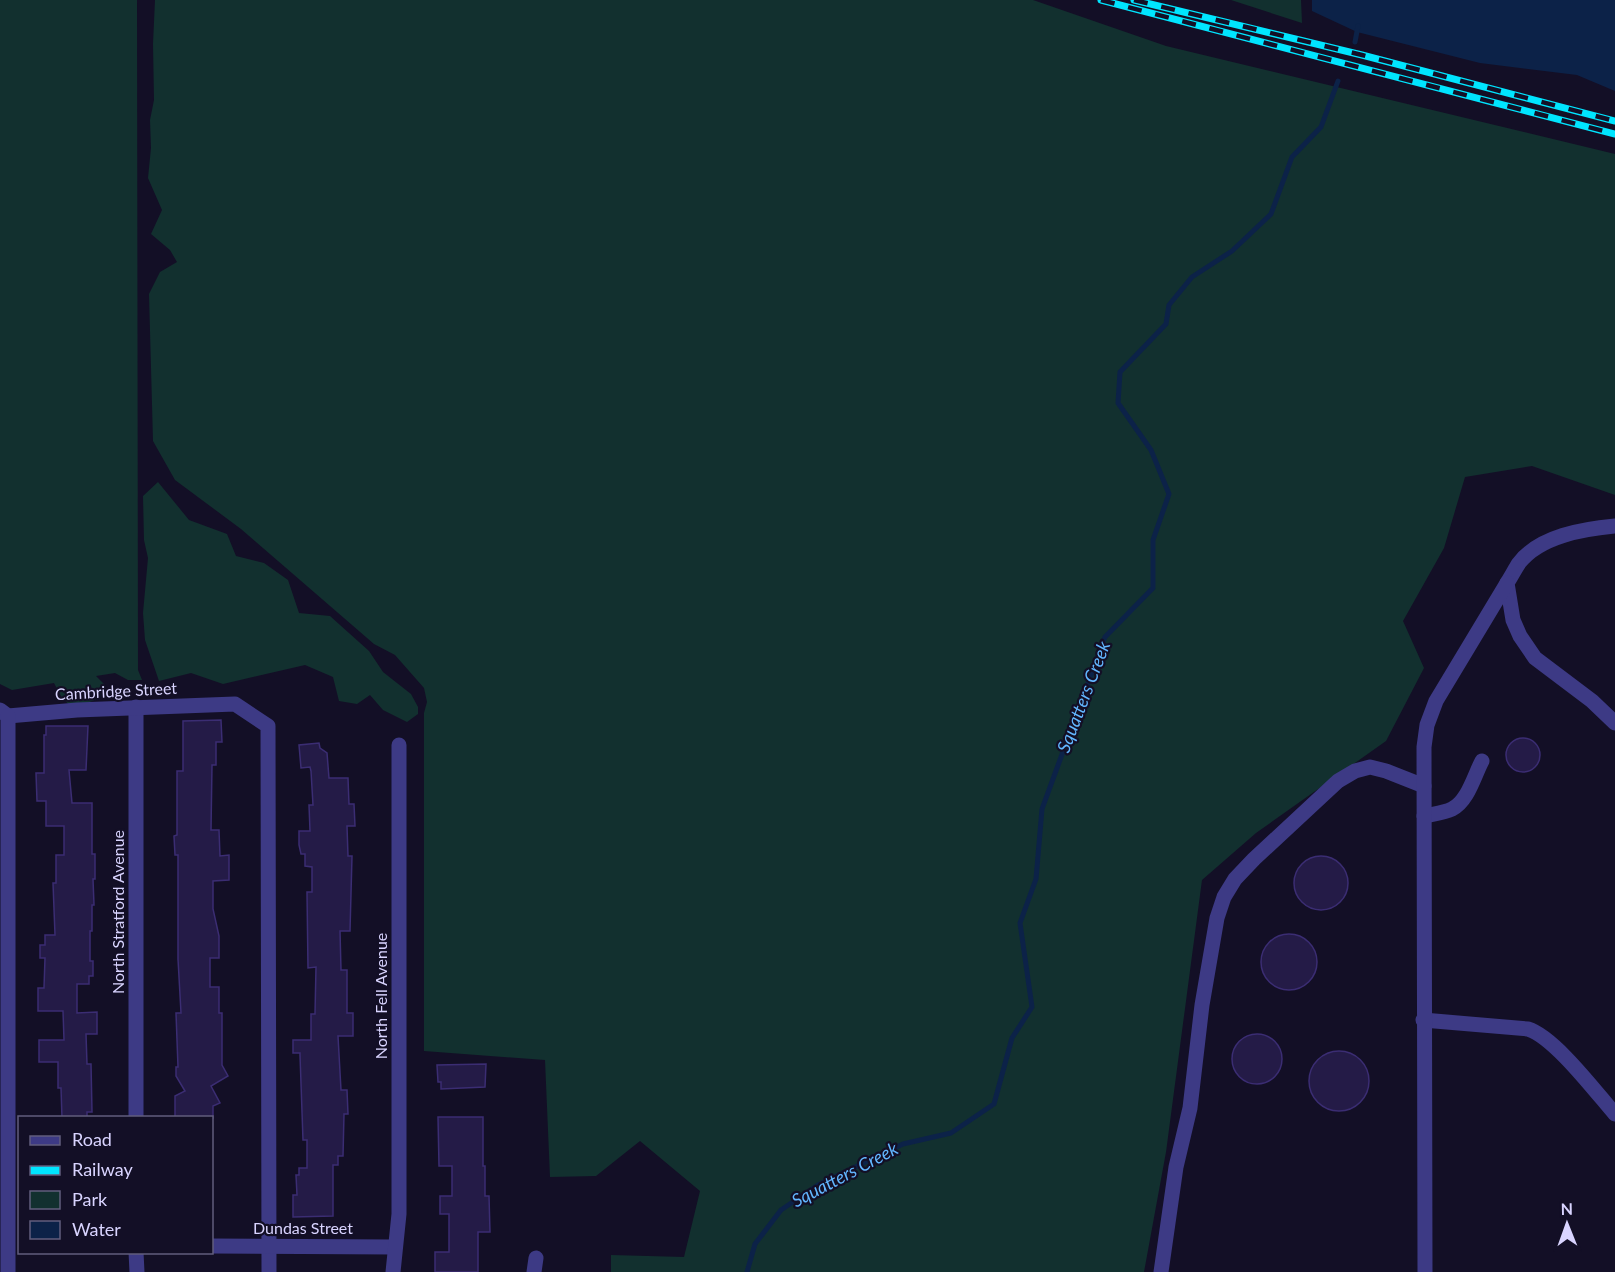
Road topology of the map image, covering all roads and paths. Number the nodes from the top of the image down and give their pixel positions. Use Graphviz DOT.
graph roads {
  1 [pos="1615,526"];
  2 [pos="1507,584"];
  3 [pos="136,707"];
  4 [pos="4,713"];
  5 [pos="1615,723"];
  6 [pos="399,745"];
  7 [pos="1482,761"];
  8 [pos="1424,786"];
  9 [pos="1424,816"];
  10 [pos="1423,1020"];
  11 [pos="1615,1114"];
  12 [pos="136,1116"];
  13 [pos="9,1244"];
  14 [pos="213,1246"];
  15 [pos="269,1246"];
  16 [pos="395,1247"];
  17 [pos="136,1254"];
  18 [pos="8,1272"];
  19 [pos="137,1272"];
  20 [pos="269,1272"];
  21 [pos="393,1272"];
  22 [pos="1161,1272"];
  23 [pos="1425,1272"];
  1 -- 2 [label="street"];
  2 -- 5 [label="street"];
  2 -- 8 [label="street"];
  3 -- 4 [label="street, Cambridge Street"];
  3 -- 12 [label="street, North Stratford Avenue"];
  3 -- 15 [label="street, Cambridge Street"];
  4 -- 13 [label="street"];
  6 -- 16 [label="street, North Fell Avenue"];
  7 -- 9 [label="street"];
  8 -- 9 [label="street"];
  8 -- 22 [label="street"];
  9 -- 10 [label="street"];
  10 -- 11 [label="street"];
  10 -- 23 [label="street"];
  13 -- 18 [label="street"];
  14 -- 15 [label="street, Dundas Street"];
  15 -- 16 [label="street, Dundas Street"];
  15 -- 20 [label="street"];
  16 -- 21 [label="street, North Fell Avenue"];
  17 -- 19 [label="street"];
}
